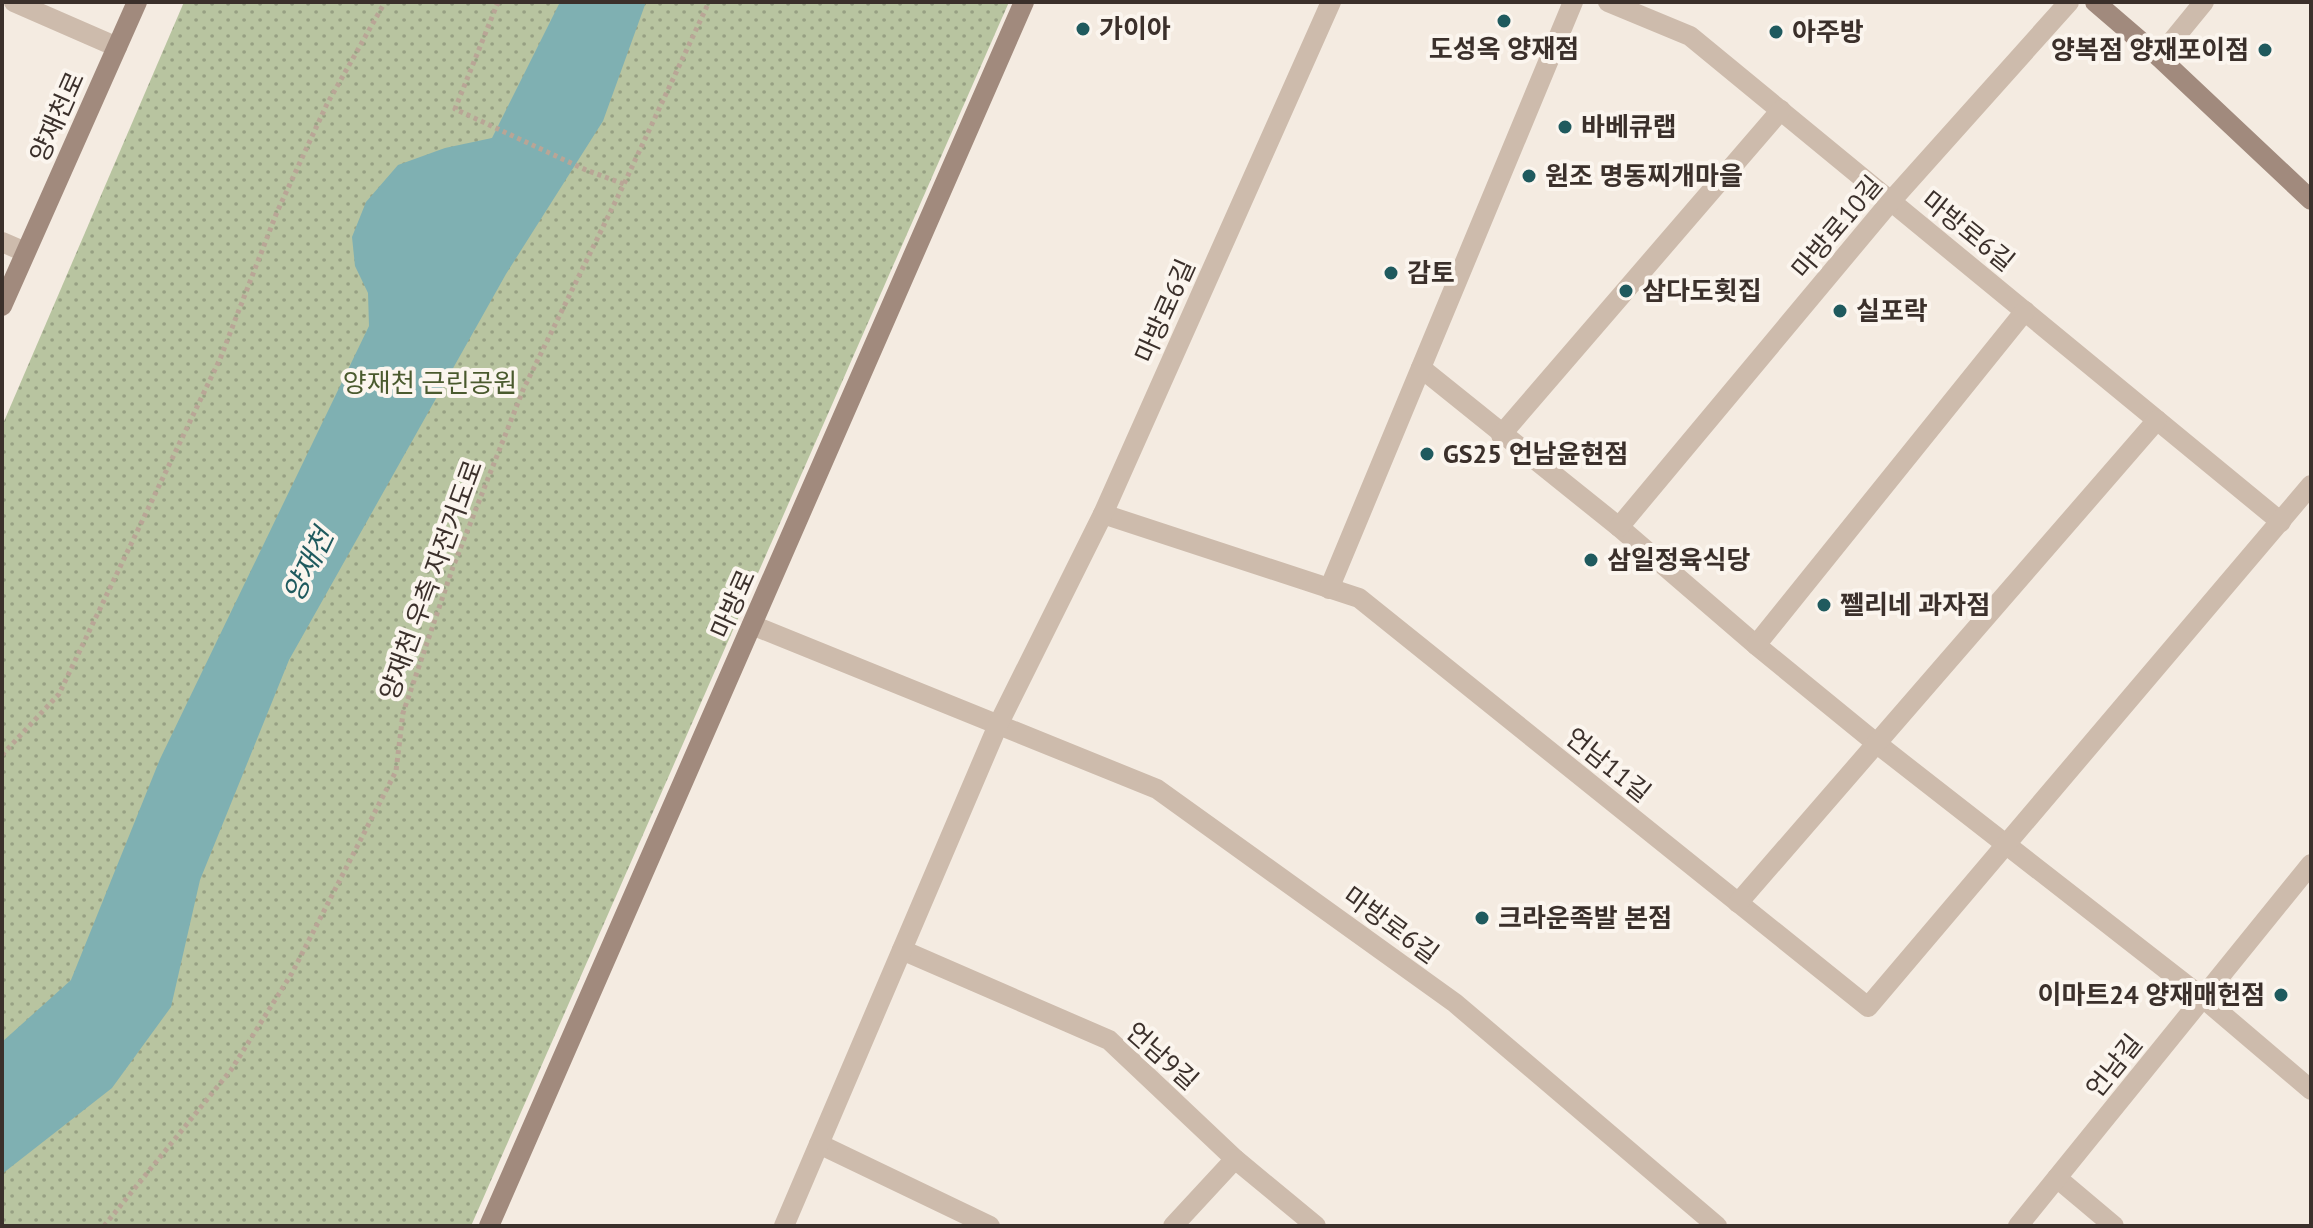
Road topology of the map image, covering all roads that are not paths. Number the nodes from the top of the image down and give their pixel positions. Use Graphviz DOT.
graph roads {
  1 [pos="14,2"];
  2 [pos="137,2"];
  3 [pos="1024,2"];
  4 [pos="1331,2"];
  5 [pos="1573,2"];
  6 [pos="1608,2"];
  7 [pos="2069,2"];
  8 [pos="2095,2"];
  9 [pos="2204,2"];
  10 [pos="117,47"];
  11 [pos="2159,57"];
  12 [pos="1781,110"];
  13 [pos="2311,200"];
  14 [pos="1891,201"];
  15 [pos="2,242"];
  16 [pos="25,252"];
  17 [pos="2,306"];
  18 [pos="2025,311"];
  19 [pos="1421,368"];
  20 [pos="2157,420"];
  21 [pos="1501,435"];
  22 [pos="2311,485"];
  23 [pos="1103,514"];
  24 [pos="2281,522"];
  25 [pos="1619,527"];
  26 [pos="1329,589"];
  27 [pos="752,625"];
  28 [pos="1756,645"];
  29 [pos="998,725"];
  30 [pos="1876,743"];
  31 [pos="2006,844"];
  32 [pos="2311,864"];
  33 [pos="1738,903"];
  34 [pos="902,950"];
  35 [pos="2203,998"];
  36 [pos="2311,1090"];
  37 [pos="819,1144"];
  38 [pos="1235,1159"];
  39 [pos="2057,1178"];
  40 [pos="489,1226"];
  41 [pos="784,1226"];
  42 [pos="990,1226"];
  43 [pos="1173,1226"];
  44 [pos="1316,1226"];
  45 [pos="1717,1226"];
  46 [pos="2018,1226"];
  47 [pos="2114,1226"];
  1 -- 10 [label="street"];
  2 -- 10 [label="street, 양재천로"];
  3 -- 27 [label="street, 마방로"];
  4 -- 23 [label="street, 마방로6길"];
  5 -- 19 [label="street"];
  6 -- 12 [label="street, 마방로6길"];
  7 -- 14 [label="street, 마방로10길"];
  8 -- 11 [label="street"];
  9 -- 11 [label="street"];
  10 -- 16 [label="street, 양재천로"];
  11 -- 13 [label="street"];
  12 -- 14 [label="street, 마방로6길"];
  12 -- 21 [label="street"];
  14 -- 18 [label="street, 마방로6길"];
  14 -- 25 [label="street, 마방로10길"];
  15 -- 16 [label="street"];
  16 -- 17 [label="street, 양재천로"];
  18 -- 20 [label="street, 마방로6길"];
  18 -- 28 [label="street"];
  19 -- 21 [label="street"];
  19 -- 26 [label="street"];
  20 -- 24 [label="street, 마방로6길"];
  20 -- 30 [label="street"];
  21 -- 25 [label="street"];
  22 -- 24 [label="street"];
  23 -- 26 [label="street, 언남11길"];
  23 -- 29 [label="street, 마방로6길"];
  24 -- 31 [label="street"];
  25 -- 28 [label="street"];
  26 -- 33 [label="street, 언남11길"];
  27 -- 29 [label="street, 마방로6길"];
  27 -- 40 [label="street, 마방로"];
  28 -- 30 [label="street"];
  29 -- 34 [label="street, 마방로6길"];
  29 -- 45 [label="street, 마방로6길"];
  30 -- 31 [label="street"];
  30 -- 33 [label="street"];
  31 -- 33 [label="street, 언남11길"];
  31 -- 35 [label="street"];
  32 -- 35 [label="street, 언남길"];
  34 -- 37 [label="street, 마방로6길"];
  34 -- 38 [label="street, 언남9길"];
  35 -- 36 [label="street"];
  35 -- 39 [label="street, 언남길"];
  37 -- 41 [label="street, 마방로6길"];
  37 -- 42 [label="street"];
  38 -- 43 [label="street"];
  38 -- 44 [label="street, 언남9길"];
  39 -- 46 [label="street, 언남길"];
  39 -- 47 [label="street"];
}
